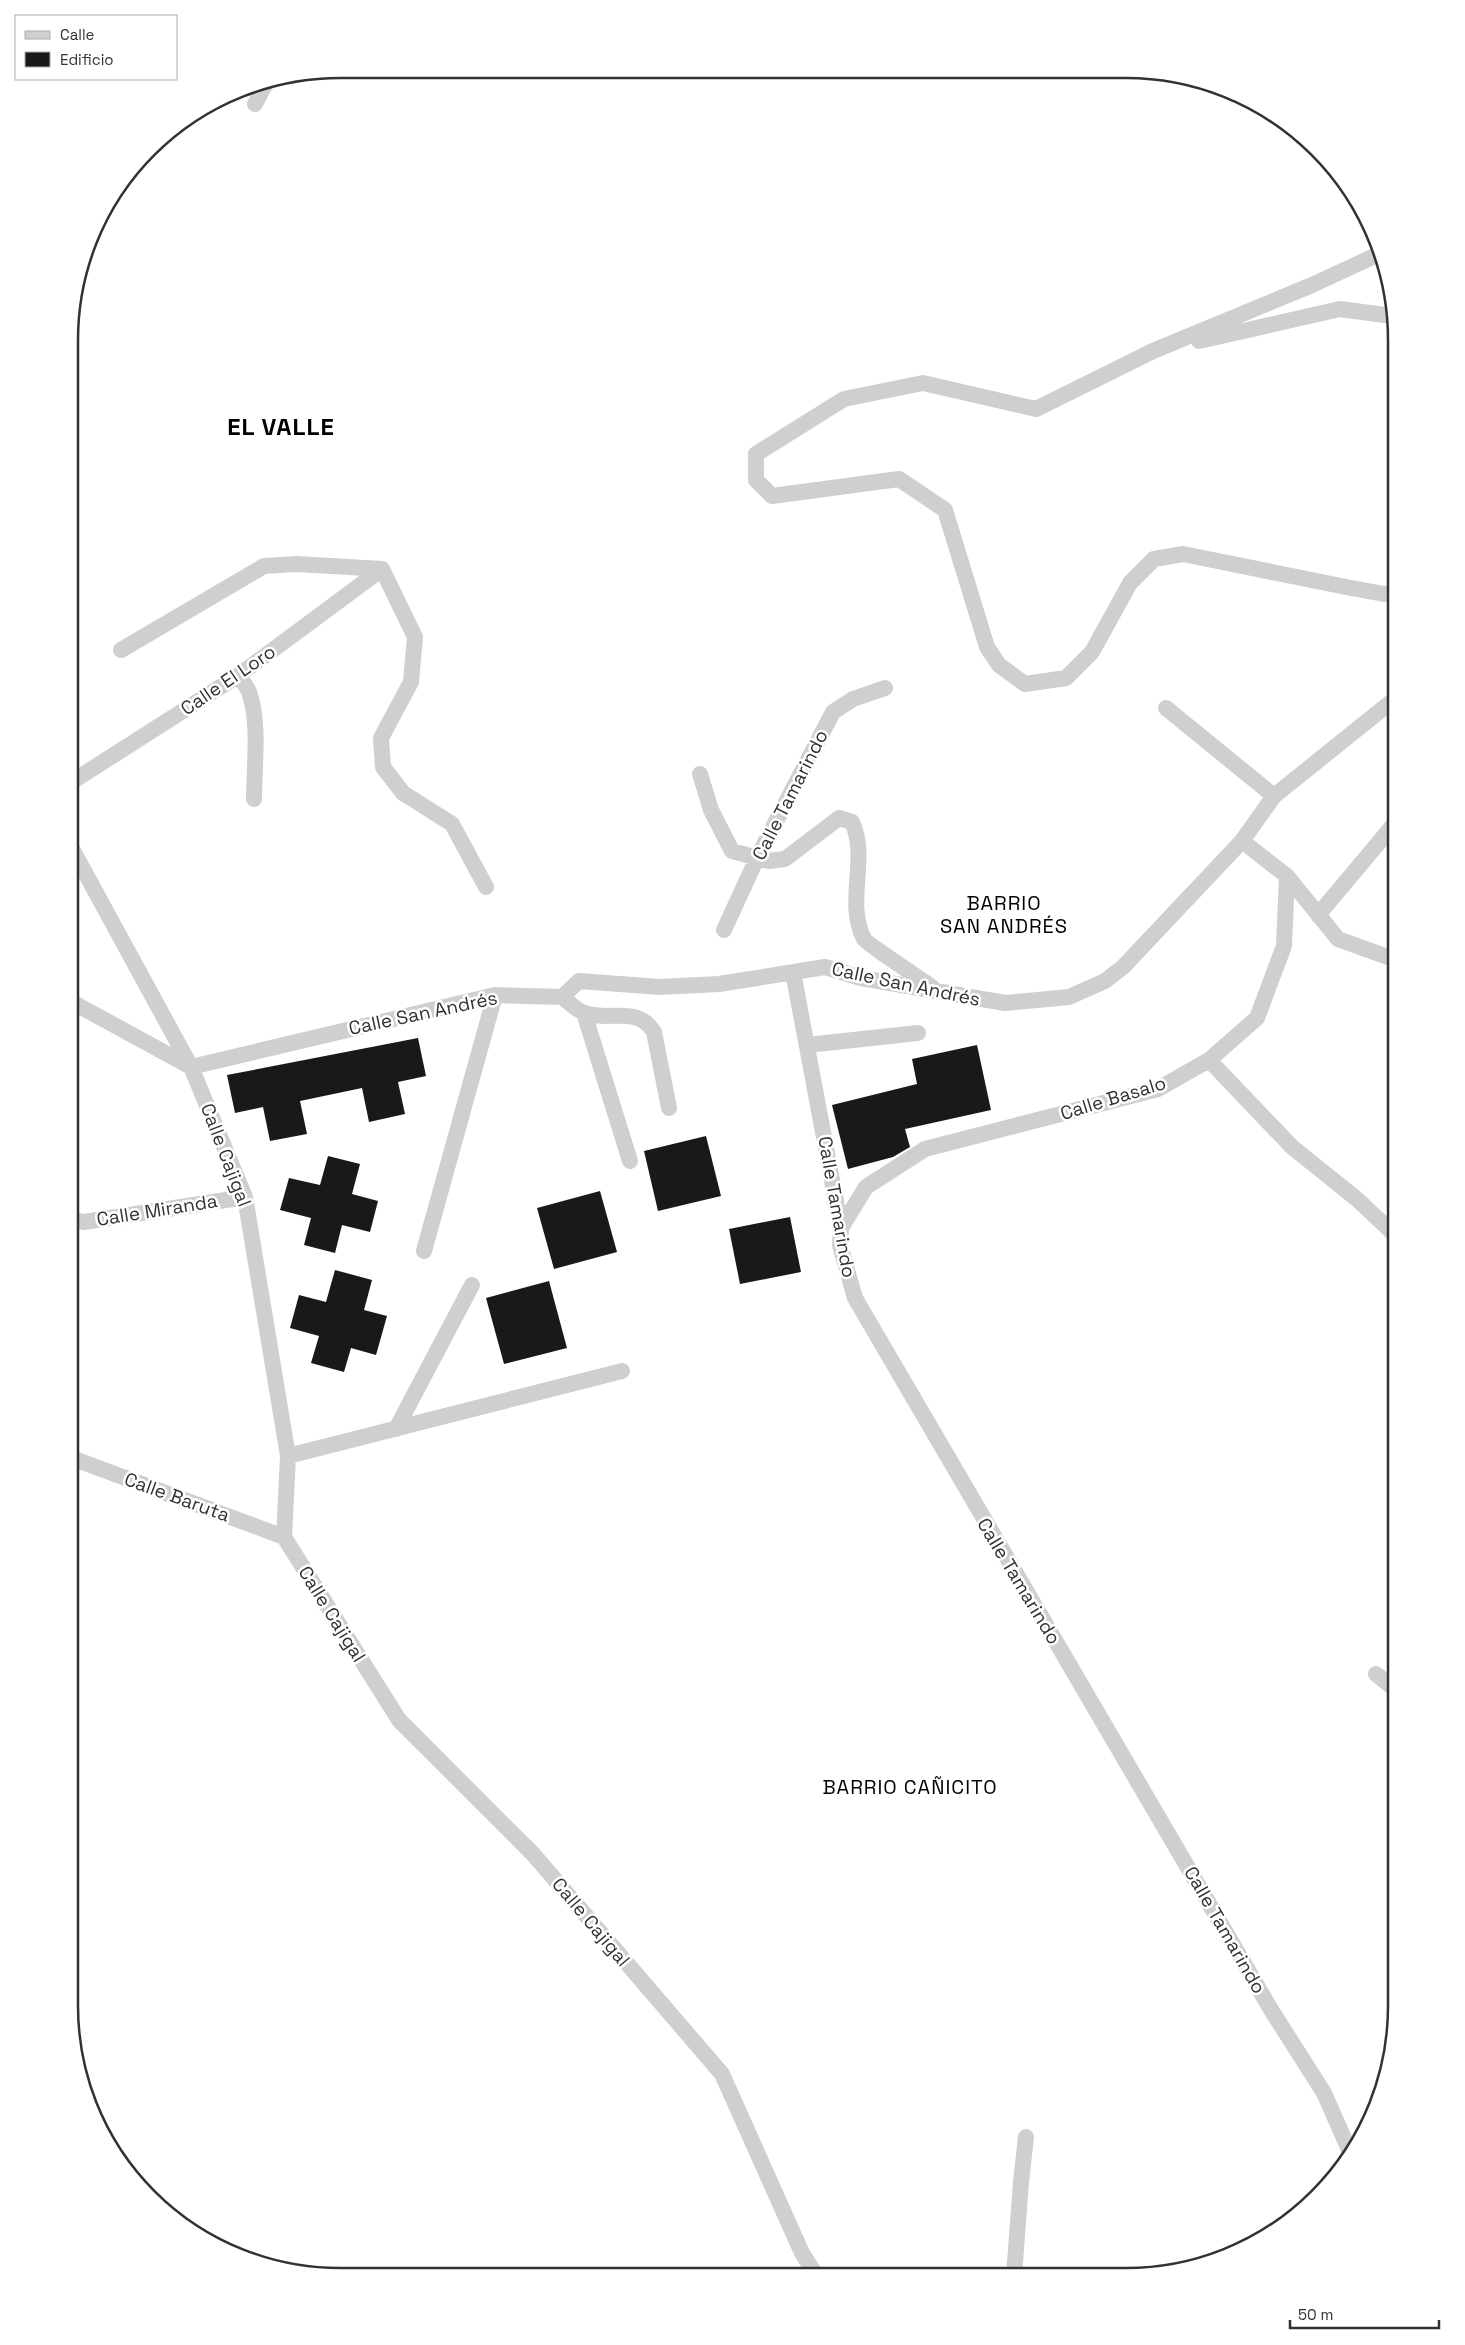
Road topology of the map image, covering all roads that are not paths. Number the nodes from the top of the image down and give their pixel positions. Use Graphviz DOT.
graph roads {
  1 [pos="263,89"];
  2 [pos="255,104"];
  3 [pos="1374,256"];
  4 [pos="1386,315"];
  5 [pos="1153,351"];
  6 [pos="382,569"];
  7 [pos="1388,594"];
  8 [pos="121,650"];
  9 [pos="239,676"];
  10 [pos="885,688"];
  11 [pos="1388,704"];
  12 [pos="1166,708"];
  13 [pos="700,774"];
  14 [pos="78,778"];
  15 [pos="1274,796"];
  16 [pos="254,799"];
  17 [pos="1388,832"];
  18 [pos="1242,841"];
  19 [pos="757,858"];
  20 [pos="78,860"];
  21 [pos="1287,876"];
  22 [pos="486,887"];
  23 [pos="1318,915"];
  24 [pos="724,930"];
  25 [pos="1388,957"];
  26 [pos="793,972"];
  27 [pos="937,990"];
  28 [pos="494,995"];
  29 [pos="562,997"];
  30 [pos="78,1005"];
  31 [pos="584,1013"];
  32 [pos="918,1033"];
  33 [pos="807,1045"];
  34 [pos="1209,1060"];
  35 [pos="191,1067"];
  36 [pos="669,1108"];
  37 [pos="630,1161"];
  38 [pos="245,1196"];
  39 [pos="78,1221"];
  40 [pos="841,1228"];
  41 [pos="1388,1228"];
  42 [pos="424,1251"];
  43 [pos="472,1285"];
  44 [pos="622,1371"];
  45 [pos="396,1429"];
  46 [pos="288,1456"];
  47 [pos="78,1460"];
  48 [pos="284,1537"];
  49 [pos="1376,1674"];
  50 [pos="1388,1684"];
  51 [pos="1026,2137"];
  52 [pos="1347,2145"];
  53 [pos="812,2268"];
  54 [pos="1015,2268"];
  1 -- 2 [label="street"];
  3 -- 5 [label="street"];
  4 -- 5 [label="street"];
  5 -- 7 [label="street"];
  6 -- 8 [label="street"];
  6 -- 9 [label="street, Calle El Loro"];
  6 -- 22 [label="street"];
  9 -- 14 [label="street, Calle El Loro"];
  9 -- 16 [label="street"];
  10 -- 19 [label="street, Calle Tamarindo"];
  11 -- 15 [label="street, Calle San Andrés"];
  12 -- 15 [label="street"];
  13 -- 19 [label="street"];
  15 -- 18 [label="street, Calle San Andrés"];
  17 -- 23 [label="street"];
  18 -- 21 [label="street"];
  18 -- 27 [label="street, Calle San Andrés"];
  19 -- 24 [label="street, Calle Tamarindo"];
  19 -- 27 [label="street"];
  20 -- 35 [label="street, Calle Cajigal"];
  21 -- 23 [label="street"];
  21 -- 34 [label="street, Calle Basalo"];
  23 -- 25 [label="street"];
  26 -- 27 [label="street, Calle San Andrés"];
  26 -- 29 [label="street, Calle San Andrés"];
  26 -- 33 [label="street, Calle Tamarindo"];
  28 -- 29 [label="street, Calle San Andrés"];
  28 -- 35 [label="street, Calle San Andrés"];
  28 -- 42 [label="street"];
  29 -- 31 [label="street"];
  30 -- 35 [label="street"];
  31 -- 36 [label="street"];
  31 -- 37 [label="street"];
  32 -- 33 [label="street"];
  33 -- 40 [label="street, Calle Tamarindo"];
  34 -- 40 [label="street, Calle Basalo"];
  34 -- 41 [label="street"];
  35 -- 38 [label="street, Calle Cajigal"];
  38 -- 39 [label="street, Calle Miranda"];
  38 -- 46 [label="street, Calle Cajigal"];
  40 -- 52 [label="street, Calle Tamarindo"];
  43 -- 45 [label="street"];
  44 -- 45 [label="street"];
  45 -- 46 [label="street"];
  46 -- 48 [label="street, Calle Cajigal"];
  47 -- 48 [label="street, Calle Baruta"];
  48 -- 53 [label="street, Calle Cajigal"];
  49 -- 50 [label="street"];
  51 -- 54 [label="street"];
}
